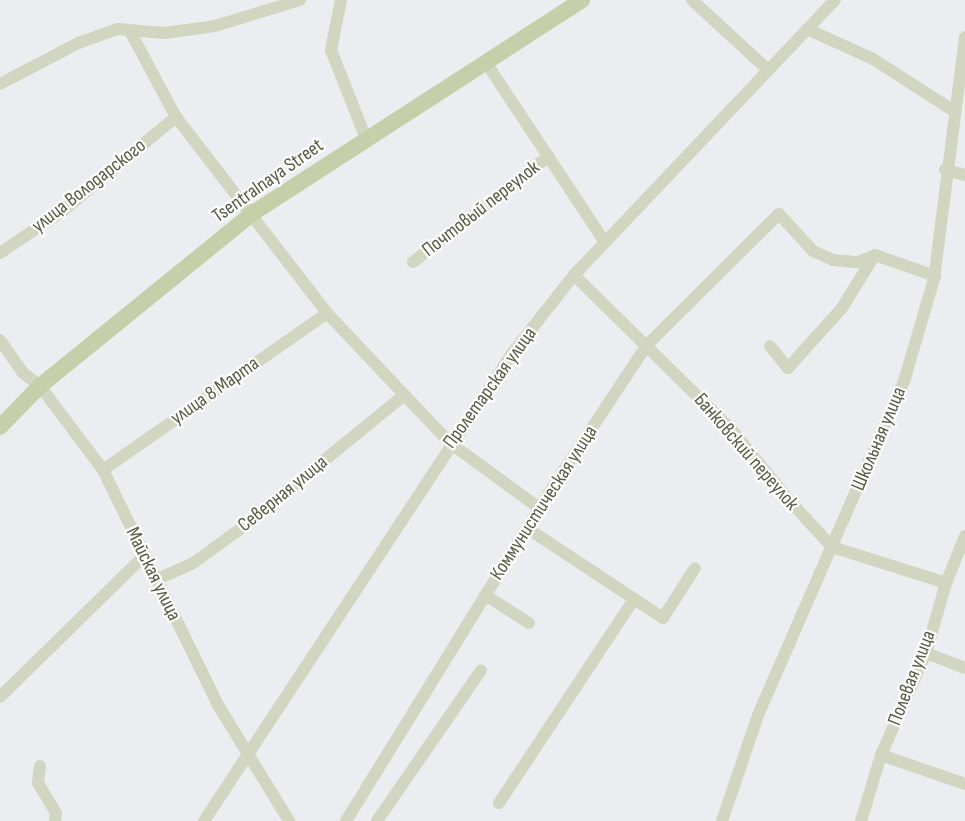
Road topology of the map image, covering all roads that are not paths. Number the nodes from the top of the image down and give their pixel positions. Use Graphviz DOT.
graph roads {
  1 [pos="300,0"];
  2 [pos="341,0"];
  3 [pos="582,0"];
  4 [pos="692,0"];
  5 [pos="835,0"];
  6 [pos="807,29"];
  7 [pos="131,33"];
  8 [pos="965,38"];
  9 [pos="485,61"];
  10 [pos="768,70"];
  11 [pos="0,84"];
  12 [pos="954,111"];
  13 [pos="176,117"];
  14 [pos="366,139"];
  15 [pos="549,156"];
  16 [pos="945,170"];
  17 [pos="965,175"];
  18 [pos="253,213"];
  19 [pos="605,242"];
  20 [pos="0,253"];
  21 [pos="875,255"];
  22 [pos="413,262"];
  23 [pos="574,275"];
  24 [pos="935,276"];
  25 [pos="327,313"];
  26 [pos="0,340"];
  27 [pos="647,345"];
  28 [pos="770,346"];
  29 [pos="40,386"];
  30 [pos="403,396"];
  31 [pos="0,427"];
  32 [pos="450,443"];
  33 [pos="103,470"];
  34 [pos="539,508"];
  35 [pos="527,528"];
  36 [pos="965,536"];
  37 [pos="832,547"];
  38 [pos="962,552"];
  39 [pos="143,557"];
  40 [pos="695,568"];
  41 [pos="155,580"];
  42 [pos="946,583"];
  43 [pos="485,595"];
  44 [pos="634,599"];
  45 [pos="529,623"];
  46 [pos="927,653"];
  47 [pos="965,668"];
  48 [pos="481,670"];
  49 [pos="0,697"];
  50 [pos="881,755"];
  51 [pos="248,759"];
  52 [pos="40,766"];
  53 [pos="965,784"];
  54 [pos="499,802"];
  55 [pos="55,821"];
  56 [pos="204,821"];
  57 [pos="289,821"];
  58 [pos="346,821"];
  59 [pos="376,821"];
  60 [pos="722,821"];
  61 [pos="861,821"];
  1 -- 7 [label="street"];
  2 -- 14 [label="street"];
  3 -- 9 [label="main road, Tsentralnaya Street"];
  4 -- 10 [label="street"];
  5 -- 6 [label="street, Пролетарская улица"];
  6 -- 10 [label="street, Пролетарская улица"];
  6 -- 12 [label="street"];
  7 -- 11 [label="street"];
  7 -- 13 [label="street"];
  8 -- 12 [label="street, Школьная улица"];
  9 -- 14 [label="main road, Tsentralnaya Street"];
  9 -- 15 [label="street"];
  10 -- 19 [label="street, Пролетарская улица"];
  12 -- 16 [label="street, Школьная улица"];
  13 -- 18 [label="street"];
  13 -- 20 [label="street, улица Володарского"];
  14 -- 18 [label="main road, Tsentralnaya Street"];
  15 -- 19 [label="street"];
  15 -- 22 [label="street, Почтовый переулок"];
  16 -- 17 [label="street"];
  16 -- 24 [label="street, Школьная улица"];
  18 -- 25 [label="street"];
  18 -- 29 [label="main road, Tsentralnaya Street"];
  19 -- 23 [label="street, Пролетарская улица"];
  21 -- 24 [label="street"];
  21 -- 27 [label="street, Коммунистическая улица"];
  21 -- 28 [label="street"];
  23 -- 27 [label="street, Банковский переулок"];
  23 -- 32 [label="street, Пролетарская улица"];
  24 -- 37 [label="street, Школьная улица"];
  25 -- 30 [label="street"];
  25 -- 33 [label="street, улица 8 Марта"];
  26 -- 29 [label="street, Майская улица"];
  27 -- 34 [label="street, Коммунистическая улица"];
  27 -- 37 [label="street, Банковский переулок"];
  29 -- 31 [label="main road, Tsentralnaya Street"];
  29 -- 33 [label="street, Майская улица"];
  30 -- 32 [label="street"];
  30 -- 41 [label="street, Северная улица"];
  32 -- 34 [label="street"];
  32 -- 51 [label="street, Пролетарская улица"];
  33 -- 39 [label="street, Майская улица"];
  34 -- 35 [label="street, Коммунистическая улица"];
  35 -- 43 [label="street, Коммунистическая улица"];
  35 -- 44 [label="street"];
  36 -- 38 [label="street, Полевая улица"];
  37 -- 42 [label="street"];
  37 -- 60 [label="street, Школьная улица"];
  38 -- 42 [label="street, Полевая улица"];
  39 -- 41 [label="street, Майская улица"];
  39 -- 49 [label="street"];
  40 -- 44 [label="street"];
  41 -- 51 [label="street, Майская улица"];
  42 -- 46 [label="street, Полевая улица"];
  43 -- 45 [label="street"];
  43 -- 58 [label="street, Коммунистическая улица"];
  44 -- 54 [label="street"];
  46 -- 47 [label="street"];
  46 -- 50 [label="street, Полевая улица"];
  48 -- 59 [label="street"];
  50 -- 53 [label="street"];
  50 -- 61 [label="street, Полевая улица"];
  51 -- 56 [label="street, Пролетарская улица"];
  51 -- 57 [label="street, Майская улица"];
  52 -- 55 [label="street"];
}
